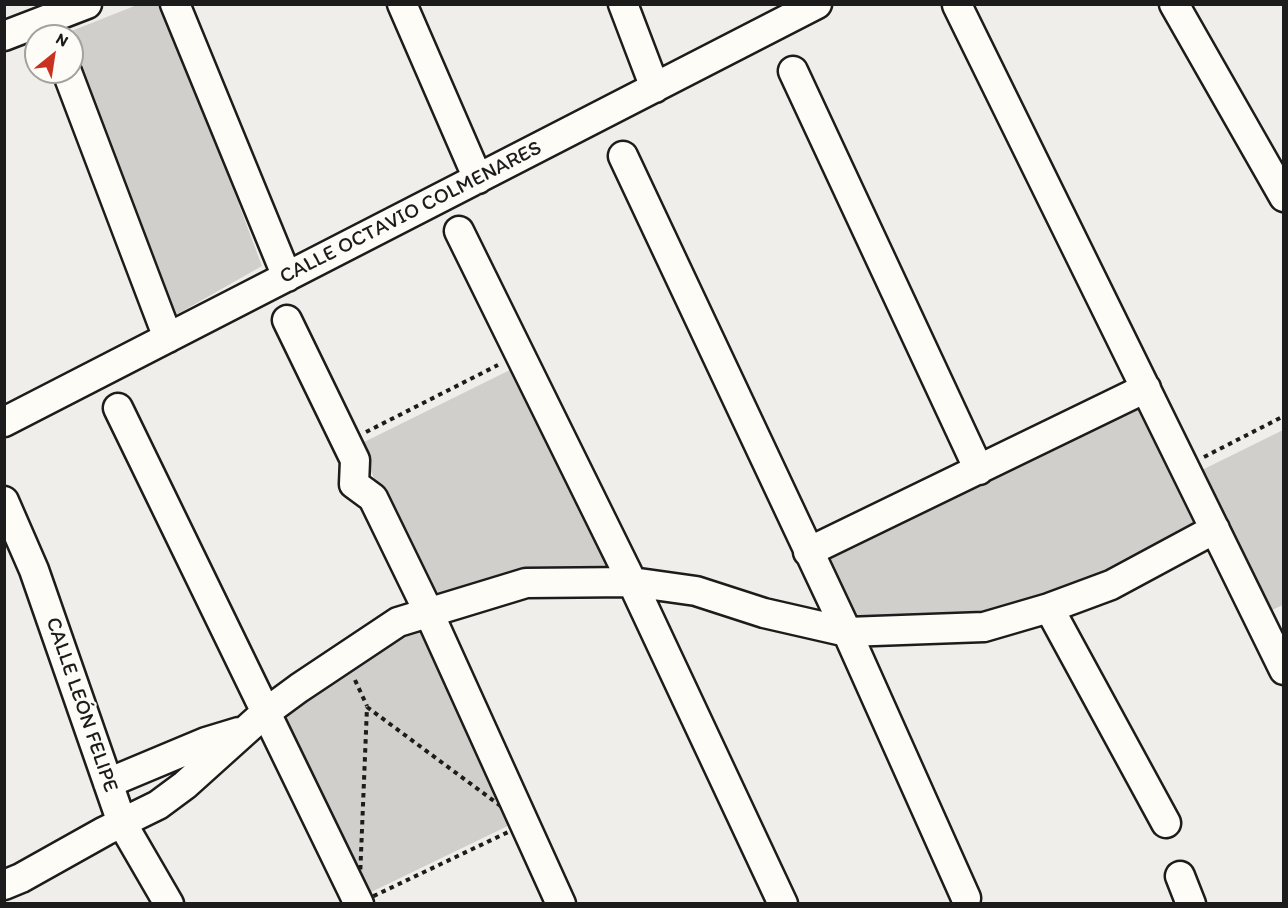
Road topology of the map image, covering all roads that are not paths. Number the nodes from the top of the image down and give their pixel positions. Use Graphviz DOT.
graph roads {
  1 [pos="87,4"];
  2 [pos="175,4"];
  3 [pos="402,4"];
  4 [pos="623,4"];
  5 [pos="817,4"];
  6 [pos="1174,4"];
  7 [pos="957,5"];
  8 [pos="56,24"];
  9 [pos="24,33"];
  10 [pos="4,36"];
  11 [pos="793,71"];
  12 [pos="72,84"];
  13 [pos="655,88"];
  14 [pos="623,156"];
  15 [pos="478,178"];
  16 [pos="1284,197"];
  17 [pos="459,231"];
  18 [pos="287,277"];
  19 [pos="287,320"];
  20 [pos="168,338"];
  21 [pos="1146,388"];
  22 [pos="118,408"];
  23 [pos="4,422"];
  24 [pos="979,470"];
  25 [pos="4,501"];
  26 [pos="1215,529"];
  27 [pos="808,552"];
  28 [pos="632,582"];
  29 [pos="1048,608"];
  30 [pos="429,613"];
  31 [pos="847,632"];
  32 [pos="1284,670"];
  33 [pos="255,722"];
  34 [pos="108,783"];
  35 [pos="1166,822"];
  36 [pos="122,823"];
  37 [pos="1180,876"];
  38 [pos="13,882"];
  39 [pos="966,898"];
  40 [pos="169,903"];
  41 [pos="359,903"];
  42 [pos="561,903"];
  43 [pos="783,903"];
  44 [pos="1191,903"];
  1 -- 8 [label="street"];
  2 -- 18 [label="street"];
  3 -- 15 [label="street"];
  4 -- 13 [label="street"];
  5 -- 13 [label="street, CALLE OCTAVIO COLMENARES"];
  6 -- 16 [label="street"];
  7 -- 21 [label="street"];
  9 -- 10 [label="street"];
  11 -- 24 [label="street"];
  12 -- 20 [label="street"];
  13 -- 15 [label="street, CALLE OCTAVIO COLMENARES"];
  14 -- 27 [label="street"];
  15 -- 18 [label="street, CALLE OCTAVIO COLMENARES"];
  17 -- 28 [label="street"];
  18 -- 20 [label="street, CALLE OCTAVIO COLMENARES"];
  19 -- 30 [label="street"];
  20 -- 23 [label="street, CALLE OCTAVIO COLMENARES"];
  21 -- 24 [label="street"];
  21 -- 26 [label="street"];
  22 -- 33 [label="street"];
  24 -- 27 [label="street"];
  25 -- 34 [label="street, CALLE LEÓN FELIPE"];
  26 -- 29 [label="street"];
  26 -- 32 [label="street"];
  27 -- 31 [label="street"];
  28 -- 30 [label="street"];
  28 -- 31 [label="street"];
  28 -- 43 [label="street"];
  29 -- 31 [label="street"];
  29 -- 35 [label="street"];
  30 -- 33 [label="street"];
  30 -- 42 [label="street"];
  31 -- 39 [label="street"];
  33 -- 34 [label="street"];
  33 -- 36 [label="street"];
  33 -- 41 [label="street"];
  34 -- 36 [label="street, CALLE LEÓN FELIPE"];
  36 -- 38 [label="street"];
  36 -- 40 [label="street, CALLE LEÓN FELIPE"];
  37 -- 44 [label="street"];
}
